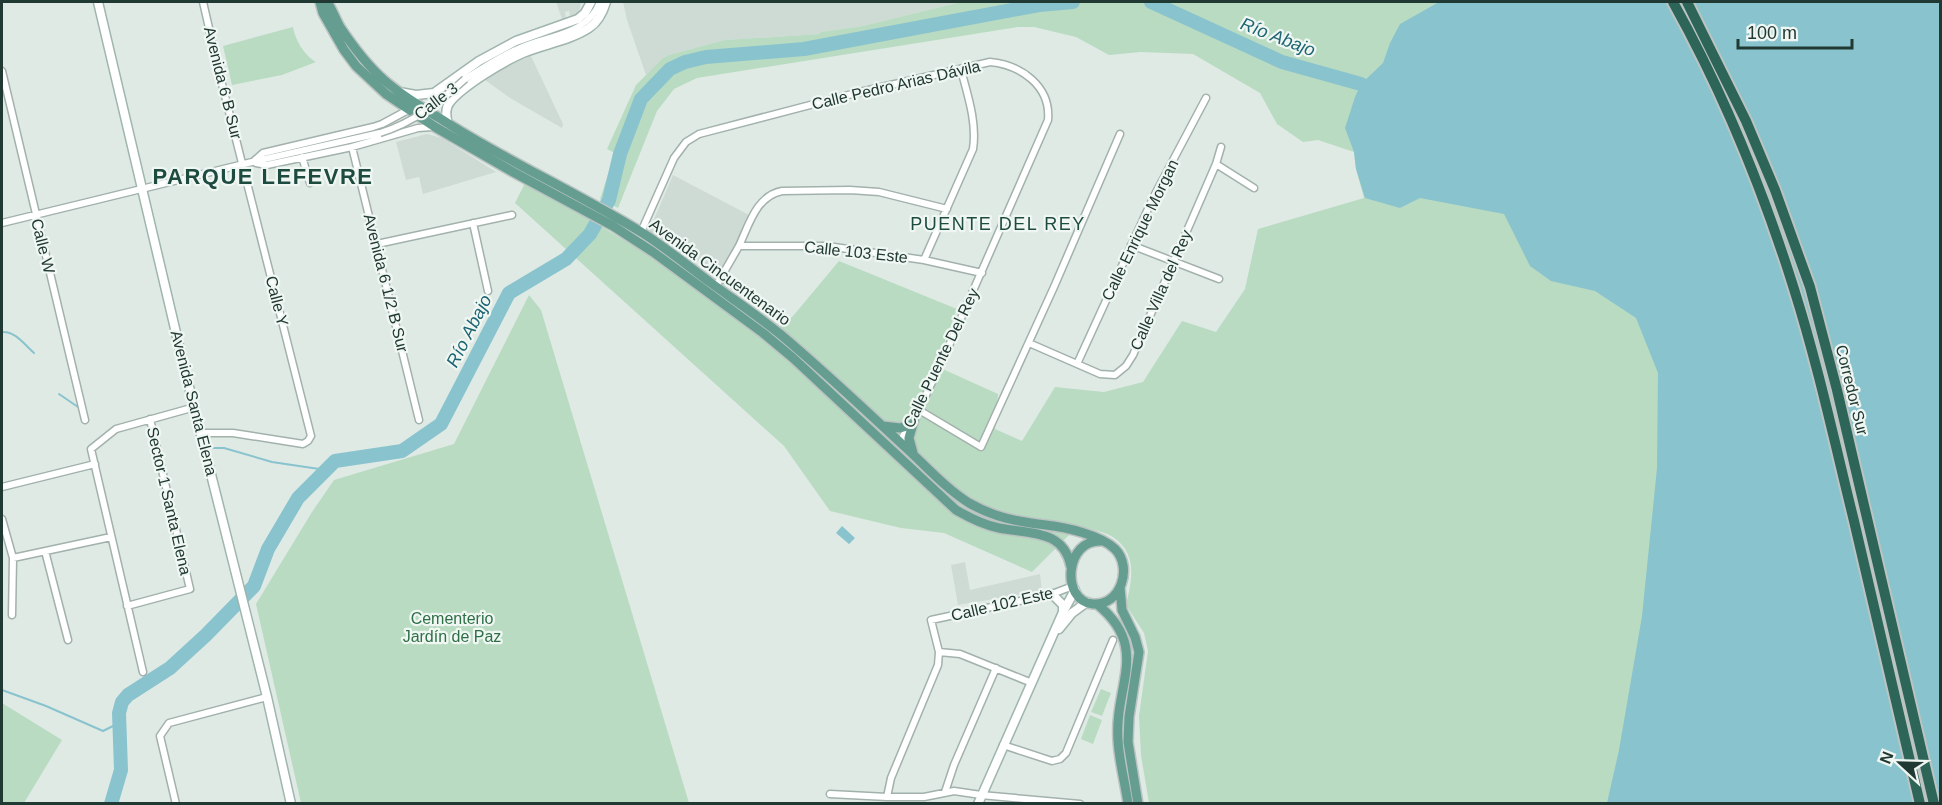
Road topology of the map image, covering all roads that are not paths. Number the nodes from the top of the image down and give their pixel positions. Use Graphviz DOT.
graph roads {
  1 [pos="98,2"];
  2 [pos="203,2"];
  3 [pos="314,2"];
  4 [pos="320,2"];
  5 [pos="591,2"];
  6 [pos="600,2"];
  7 [pos="606,2"];
  8 [pos="1672,2"];
  9 [pos="1687,2"];
  10 [pos="327,5"];
  11 [pos="961,70"];
  12 [pos="2,71"];
  13 [pos="399,92"];
  14 [pos="434,93"];
  15 [pos="1206,98"];
  16 [pos="449,102"];
  17 [pos="408,110"];
  18 [pos="448,124"];
  19 [pos="435,127"];
  20 [pos="1120,135"];
  21 [pos="352,147"];
  22 [pos="1221,147"];
  23 [pos="302,157"];
  24 [pos="252,162"];
  25 [pos="1216,164"];
  26 [pos="243,165"];
  27 [pos="310,183"];
  28 [pos="1254,188"];
  29 [pos="143,189"];
  30 [pos="947,209"];
  31 [pos="595,211"];
  32 [pos="35,215"];
  33 [pos="512,215"];
  34 [pos="615,222"];
  35 [pos="2,223"];
  36 [pos="473,223"];
  37 [pos="641,232"];
  38 [pos="377,244"];
  39 [pos="1131,245"];
  40 [pos="739,246"];
  41 [pos="924,260"];
  42 [pos="1173,261"];
  43 [pos="982,273"];
  44 [pos="721,277"];
  45 [pos="1219,279"];
  46 [pos="716,286"];
  47 [pos="488,291"];
  48 [pos="786,320"];
  49 [pos="1029,343"];
  50 [pos="1077,364"];
  51 [pos="195,407"];
  52 [pos="915,417"];
  53 [pos="150,419"];
  54 [pos="85,420"];
  55 [pos="419,420"];
  56 [pos="882,426"];
  57 [pos="201,433"];
  58 [pos="900,441"];
  59 [pos="914,455"];
  60 [pos="95,464"];
  61 [pos="2,487"];
  62 [pos="969,518"];
  63 [pos="2,519"];
  64 [pos="111,537"];
  65 [pos="1102,542"];
  66 [pos="45,551"];
  67 [pos="13,558"];
  68 [pos="1072,569"];
  69 [pos="1120,587"];
  70 [pos="1074,588"];
  71 [pos="1052,594"];
  72 [pos="1087,602"];
  73 [pos="1097,604"];
  74 [pos="128,606"];
  75 [pos="1063,612"];
  76 [pos="12,615"];
  77 [pos="1052,638"];
  78 [pos="68,640"];
  79 [pos="1113,640"];
  80 [pos="939,652"];
  81 [pos="996,668"];
  82 [pos="142,672"];
  83 [pos="1032,683"];
  84 [pos="267,698"];
  85 [pos="1003,745"];
  86 [pos="945,792"];
  87 [pos="830,794"];
  88 [pos="887,797"];
  89 [pos="979,799"];
  90 [pos="176,804"];
  91 [pos="291,804"];
  92 [pos="1080,804"];
  93 [pos="1128,804"];
  94 [pos="1138,804"];
  95 [pos="1920,804"];
  96 [pos="1934,804"];
  1 -- 29 [label="street, Avenida Santa Elena"];
  2 -- 26 [label="street, Avenida 6 B Sur"];
  3 -- 10 [label="main road, Avenida Cincuentenario"];
  4 -- 10 [label="main road, Avenida Cincuentenario"];
  5 -- 14 [label="street"];
  6 -- 24 [label="street, Calle 3, bridge"];
  7 -- 16 [label="street"];
  8 -- 95 [label="highway, Corredor Sur"];
  9 -- 96 [label="highway, Corredor Sur"];
  10 -- 13 [label="main road, Avenida Cincuentenario"];
  10 -- 17 [label="main road, Avenida Cincuentenario"];
  11 -- 30 [label="street"];
  11 -- 37 [label="street, Calle Pedro Arias Dávila"];
  11 -- 43 [label="street, Calle Pedro Arias Dávila"];
  12 -- 32 [label="street, Calle W"];
  13 -- 14 [label="street"];
  13 -- 18 [label="main road, Avenida Cincuentenario"];
  14 -- 16 [label="street"];
  15 -- 39 [label="street, Calle Enrique Morgan"];
  16 -- 18 [label="street"];
  17 -- 19 [label="main road, Avenida Cincuentenario"];
  17 -- 24 [label="street, Calle 3"];
  18 -- 31 [label="main road, Avenida Cincuentenario"];
  19 -- 21 [label="street, Calle 3"];
  19 -- 31 [label="main road, Avenida Cincuentenario"];
  20 -- 49 [label="street"];
  21 -- 23 [label="street, Calle 3"];
  21 -- 38 [label="street, Avenida 6 1/2 B Sur"];
  22 -- 25 [label="street, Calle Villa del Rey"];
  23 -- 24 [label="street, Calle 3"];
  23 -- 27 [label="street"];
  24 -- 26 [label="street, Calle 3"];
  25 -- 28 [label="street"];
  25 -- 42 [label="street, Calle Villa del Rey"];
  26 -- 29 [label="street, Calle 3"];
  26 -- 57 [label="street, Calle Y"];
  29 -- 32 [label="street, Calle 3"];
  29 -- 51 [label="street, Avenida Santa Elena"];
  30 -- 40 [label="street"];
  30 -- 41 [label="street"];
  31 -- 34 [label="main road, Avenida Cincuentenario"];
  32 -- 35 [label="street, Calle 3"];
  32 -- 54 [label="street, Calle W"];
  33 -- 36 [label="street"];
  34 -- 37 [label="main road, Avenida Cincuentenario"];
  34 -- 62 [label="main road, Avenida Cincuentenario"];
  36 -- 38 [label="street"];
  36 -- 47 [label="street"];
  37 -- 46 [label="main road, Avenida Cincuentenario"];
  38 -- 55 [label="street, Avenida 6 1/2 B Sur"];
  39 -- 42 [label="street"];
  39 -- 50 [label="street, Calle Enrique Morgan"];
  40 -- 41 [label="street, Calle 103 Este"];
  40 -- 44 [label="street"];
  41 -- 43 [label="street, Calle 103 Este"];
  42 -- 45 [label="street"];
  42 -- 50 [label="street, Calle Villa del Rey"];
  43 -- 52 [label="street, Calle Puente Del Rey"];
  44 -- 46 [label="street"];
  44 -- 48 [label="street"];
  46 -- 56 [label="main road, Avenida Cincuentenario"];
  49 -- 50 [label="street, Calle Villa del Rey"];
  49 -- 52 [label="street"];
  51 -- 53 [label="street"];
  51 -- 57 [label="street, Avenida Santa Elena"];
  52 -- 56 [label="main road"];
  52 -- 58 [label="street, Calle Puente Del Rey"];
  52 -- 59 [label="main road"];
  53 -- 60 [label="street"];
  53 -- 74 [label="street, Sector 1 Santa Elena"];
  56 -- 58 [label="main road, Avenida Cincuentenario"];
  57 -- 84 [label="street, Avenida Santa Elena"];
  58 -- 59 [label="main road, Avenida Cincuentenario"];
  58 -- 62 [label="main road"];
  59 -- 65 [label="main road, Avenida Cincuentenario"];
  60 -- 61 [label="street"];
  60 -- 64 [label="street"];
  62 -- 68 [label="main road, Avenida Cincuentenario"];
  63 -- 67 [label="street"];
  64 -- 66 [label="street"];
  64 -- 74 [label="street"];
  65 -- 68 [label="main road"];
  65 -- 69 [label="main road"];
  66 -- 67 [label="street"];
  66 -- 78 [label="street"];
  67 -- 76 [label="street"];
  68 -- 70 [label="main road"];
  69 -- 73 [label="main road"];
  69 -- 94 [label="main road"];
  70 -- 71 [label="street, Calle 102 Este"];
  70 -- 72 [label="main road"];
  70 -- 75 [label="street"];
  71 -- 75 [label="street"];
  71 -- 80 [label="street, Calle 102 Este"];
  72 -- 73 [label="main road"];
  72 -- 77 [label="street"];
  73 -- 93 [label="main road"];
  74 -- 82 [label="street"];
  75 -- 77 [label="street"];
  77 -- 83 [label="street"];
  79 -- 85 [label="street"];
  80 -- 81 [label="street"];
  80 -- 88 [label="street"];
  81 -- 83 [label="street"];
  81 -- 86 [label="street"];
  83 -- 85 [label="street"];
  84 -- 90 [label="street"];
  84 -- 91 [label="street, Avenida Santa Elena"];
  85 -- 89 [label="street"];
  86 -- 88 [label="street"];
  86 -- 89 [label="street"];
  87 -- 88 [label="street"];
  89 -- 92 [label="street"];
}
